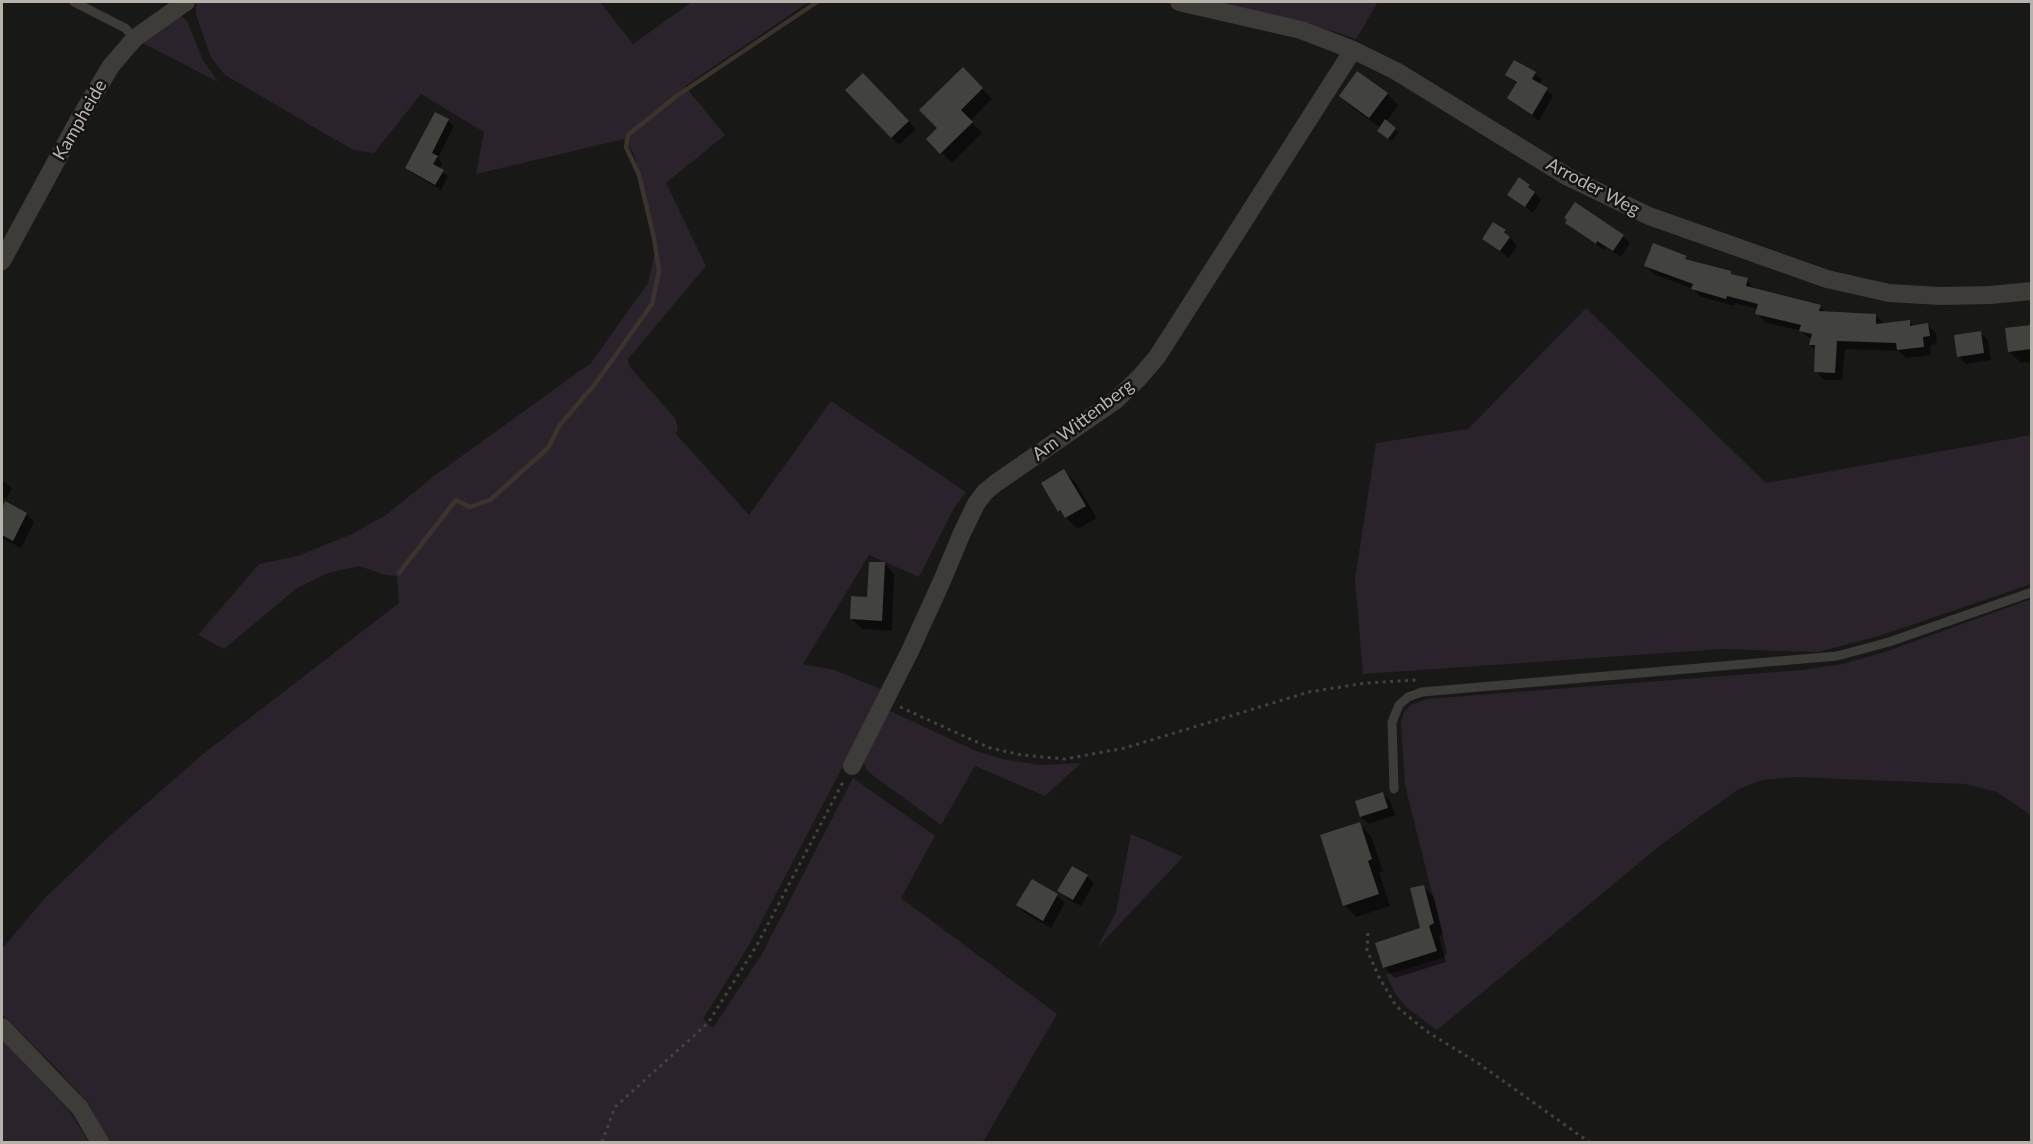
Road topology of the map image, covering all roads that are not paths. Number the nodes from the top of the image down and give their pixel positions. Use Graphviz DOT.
graph roads {
  1 [pos="74,2"];
  2 [pos="186,2"];
  3 [pos="1179,2"];
  4 [pos="135,38"];
  5 [pos="1353,50"];
  6 [pos="2,261"];
  7 [pos="2031,291"];
  8 [pos="2031,592"];
  9 [pos="852,766"];
  10 [pos="1394,789"];
  11 [pos="2,1027"];
  12 [pos="100,1143"];
  1 -- 4 [label="lane"];
  2 -- 4 [label="street, Kampheide"];
  3 -- 5 [label="street, Arroder Weg"];
  4 -- 6 [label="street, Kampheide"];
  5 -- 7 [label="street, Arroder Weg"];
  5 -- 9 [label="street, Am Wittenberg"];
  8 -- 10 [label="lane"];
  11 -- 12 [label="street"];
}
